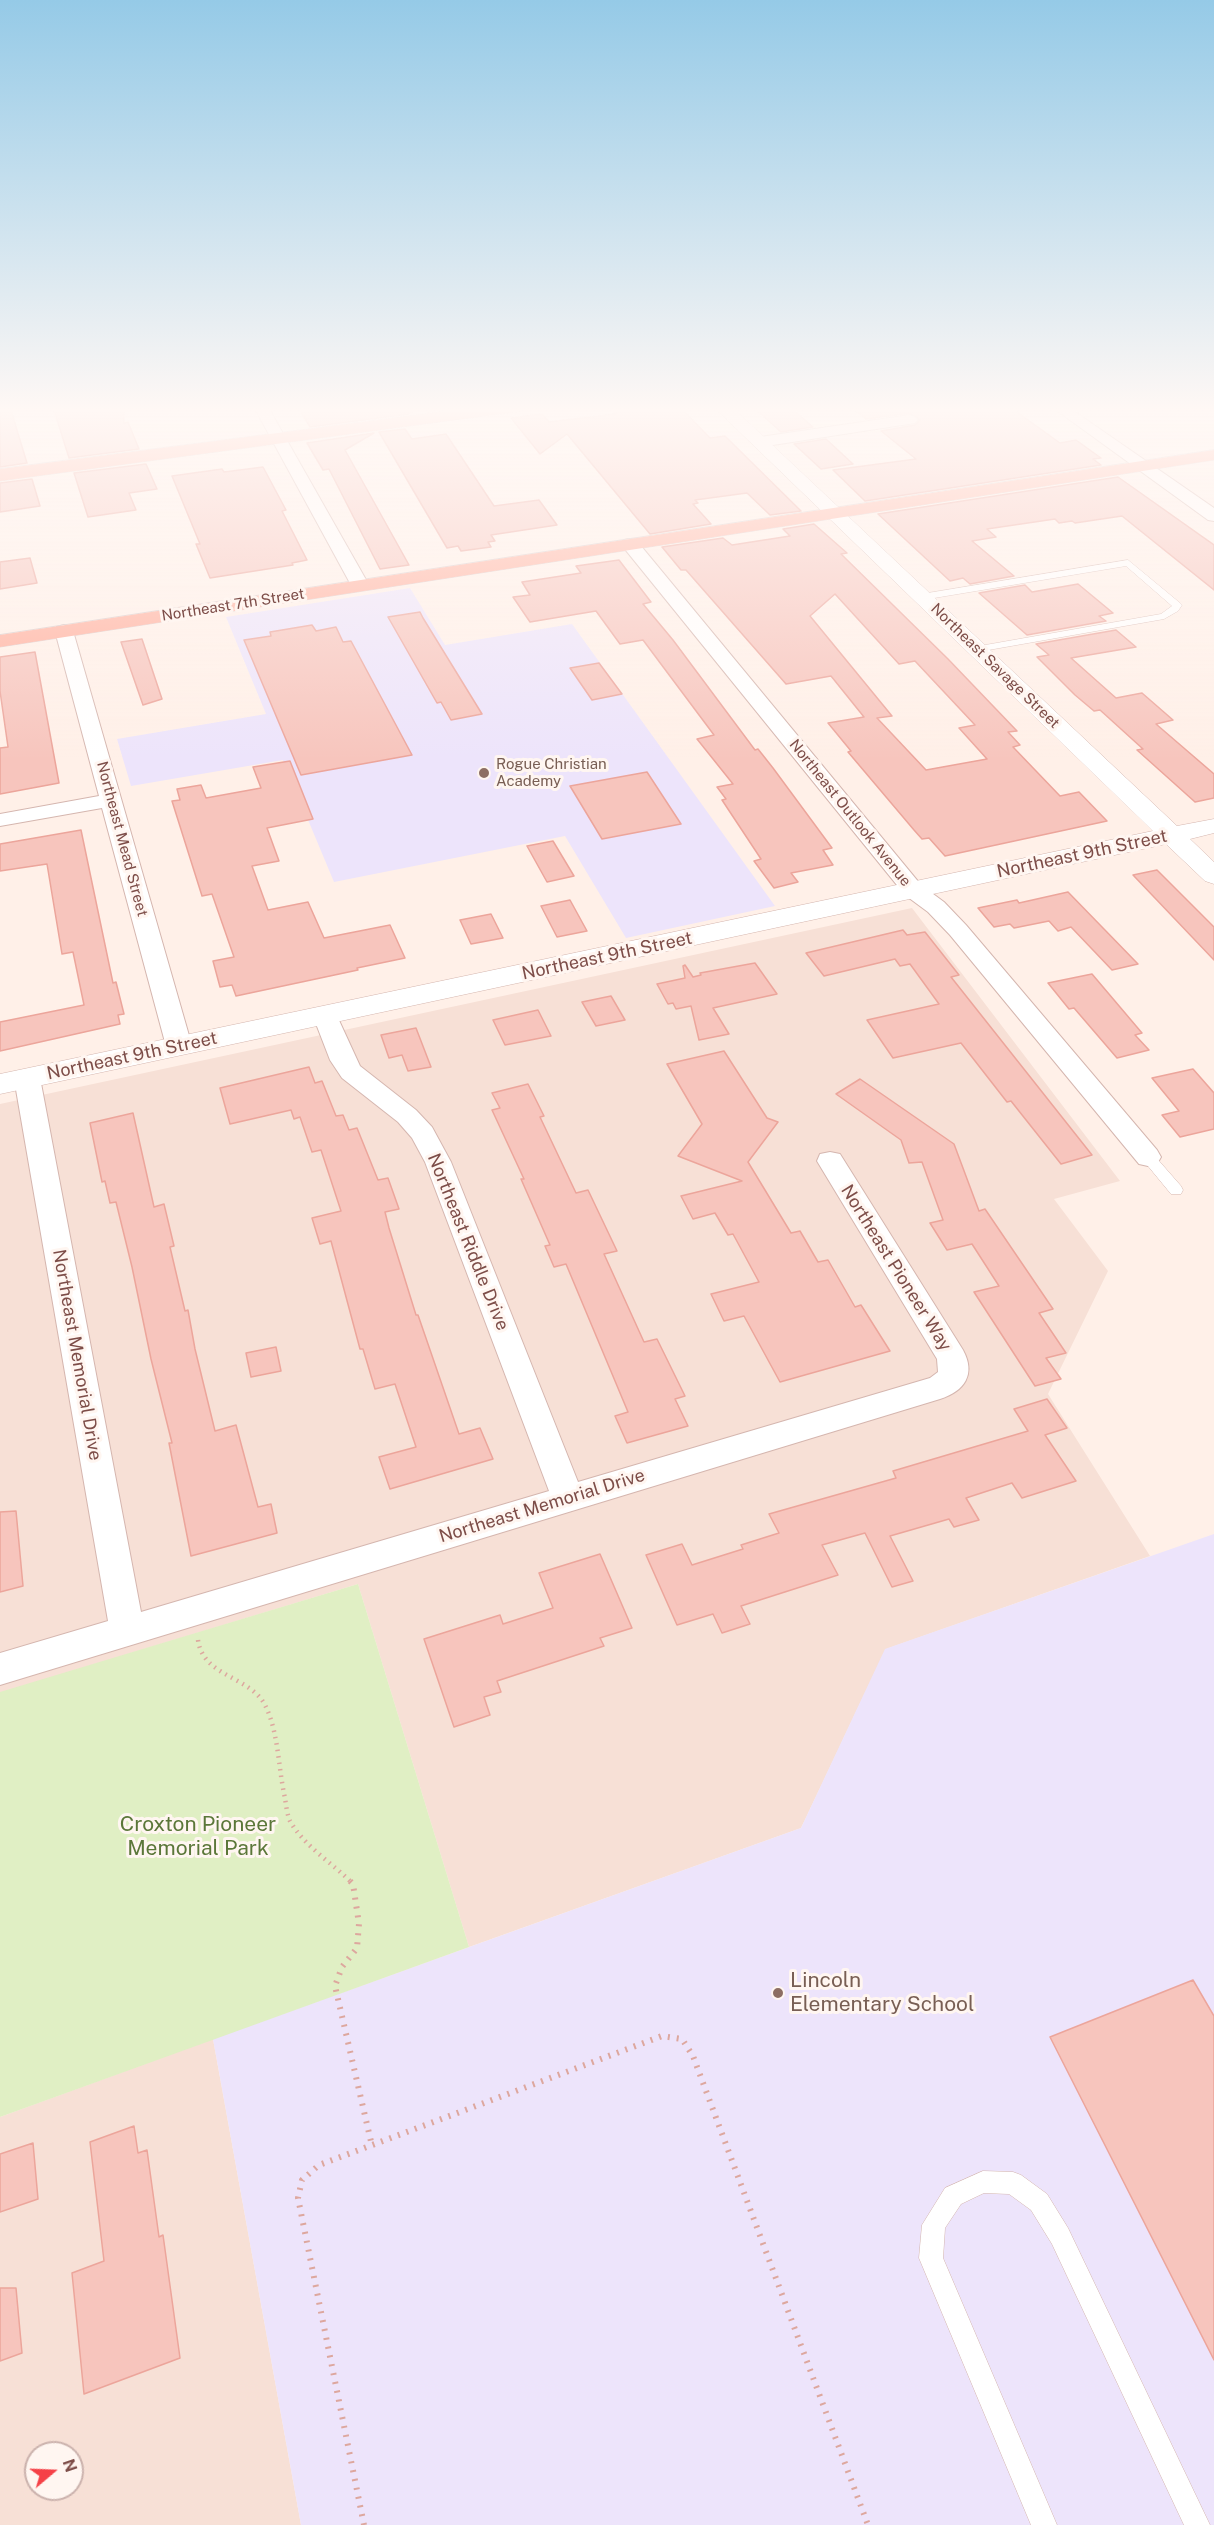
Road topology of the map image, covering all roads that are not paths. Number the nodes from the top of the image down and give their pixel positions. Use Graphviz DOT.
graph roads {
  1 [pos="326,525"];
  2 [pos="757,525"];
  3 [pos="847,525"];
  4 [pos="630,544"];
  5 [pos="360,585"];
  6 [pos="922,597"];
  7 [pos="64,631"];
  8 [pos="0,641"];
  9 [pos="977,649"];
  10 [pos="111,800"];
  11 [pos="0,820"];
  12 [pos="1214,826"];
  13 [pos="1171,835"];
  14 [pos="1214,876"];
  15 [pos="913,890"];
  16 [pos="325,1016"];
  17 [pos="179,1046"];
  18 [pos="13,1081"];
  19 [pos="1148,1157"];
  20 [pos="830,1161"];
  21 [pos="1176,1190"];
  22 [pos="954,1377"];
  23 [pos="568,1497"];
  24 [pos="127,1631"];
  25 [pos="0,1669"];
  26 [pos="1044,2525"];
  27 [pos="1197,2525"];
  1 -- 5 [label="street"];
  2 -- 4 [label="highway, Northeast 7th Street"];
  3 -- 6 [label="street, Northeast Savage Street"];
  4 -- 5 [label="highway, Northeast 7th Street"];
  4 -- 15 [label="street, Northeast Outlook Avenue"];
  5 -- 7 [label="highway, Northeast 7th Street"];
  6 -- 9 [label="street, Northeast Savage Street"];
  6 -- 9 [label="lane"];
  7 -- 8 [label="highway, Northeast 7th Street"];
  7 -- 10 [label="street, Northeast Mead Street"];
  9 -- 13 [label="street, Northeast Savage Street"];
  10 -- 11 [label="street"];
  10 -- 17 [label="street, Northeast Mead Street"];
  12 -- 13 [label="street, Northeast 9th Street"];
  13 -- 14 [label="street, Northeast Savage Street"];
  13 -- 15 [label="street, Northeast 9th Street"];
  15 -- 16 [label="street, Northeast 9th Street"];
  15 -- 19 [label="street, Northeast Outlook Avenue"];
  16 -- 17 [label="street, Northeast 9th Street"];
  16 -- 23 [label="street, Northeast Riddle Drive"];
  17 -- 18 [label="street, Northeast 9th Street"];
  18 -- 24 [label="street, Northeast Memorial Drive"];
  19 -- 21 [label="lane"];
  20 -- 22 [label="street, Northeast Pioneer Way"];
  22 -- 23 [label="street, Northeast Memorial Drive"];
  23 -- 24 [label="street, Northeast Memorial Drive"];
  24 -- 25 [label="street, Northeast Memorial Drive"];
  26 -- 27 [label="lane"];
}
